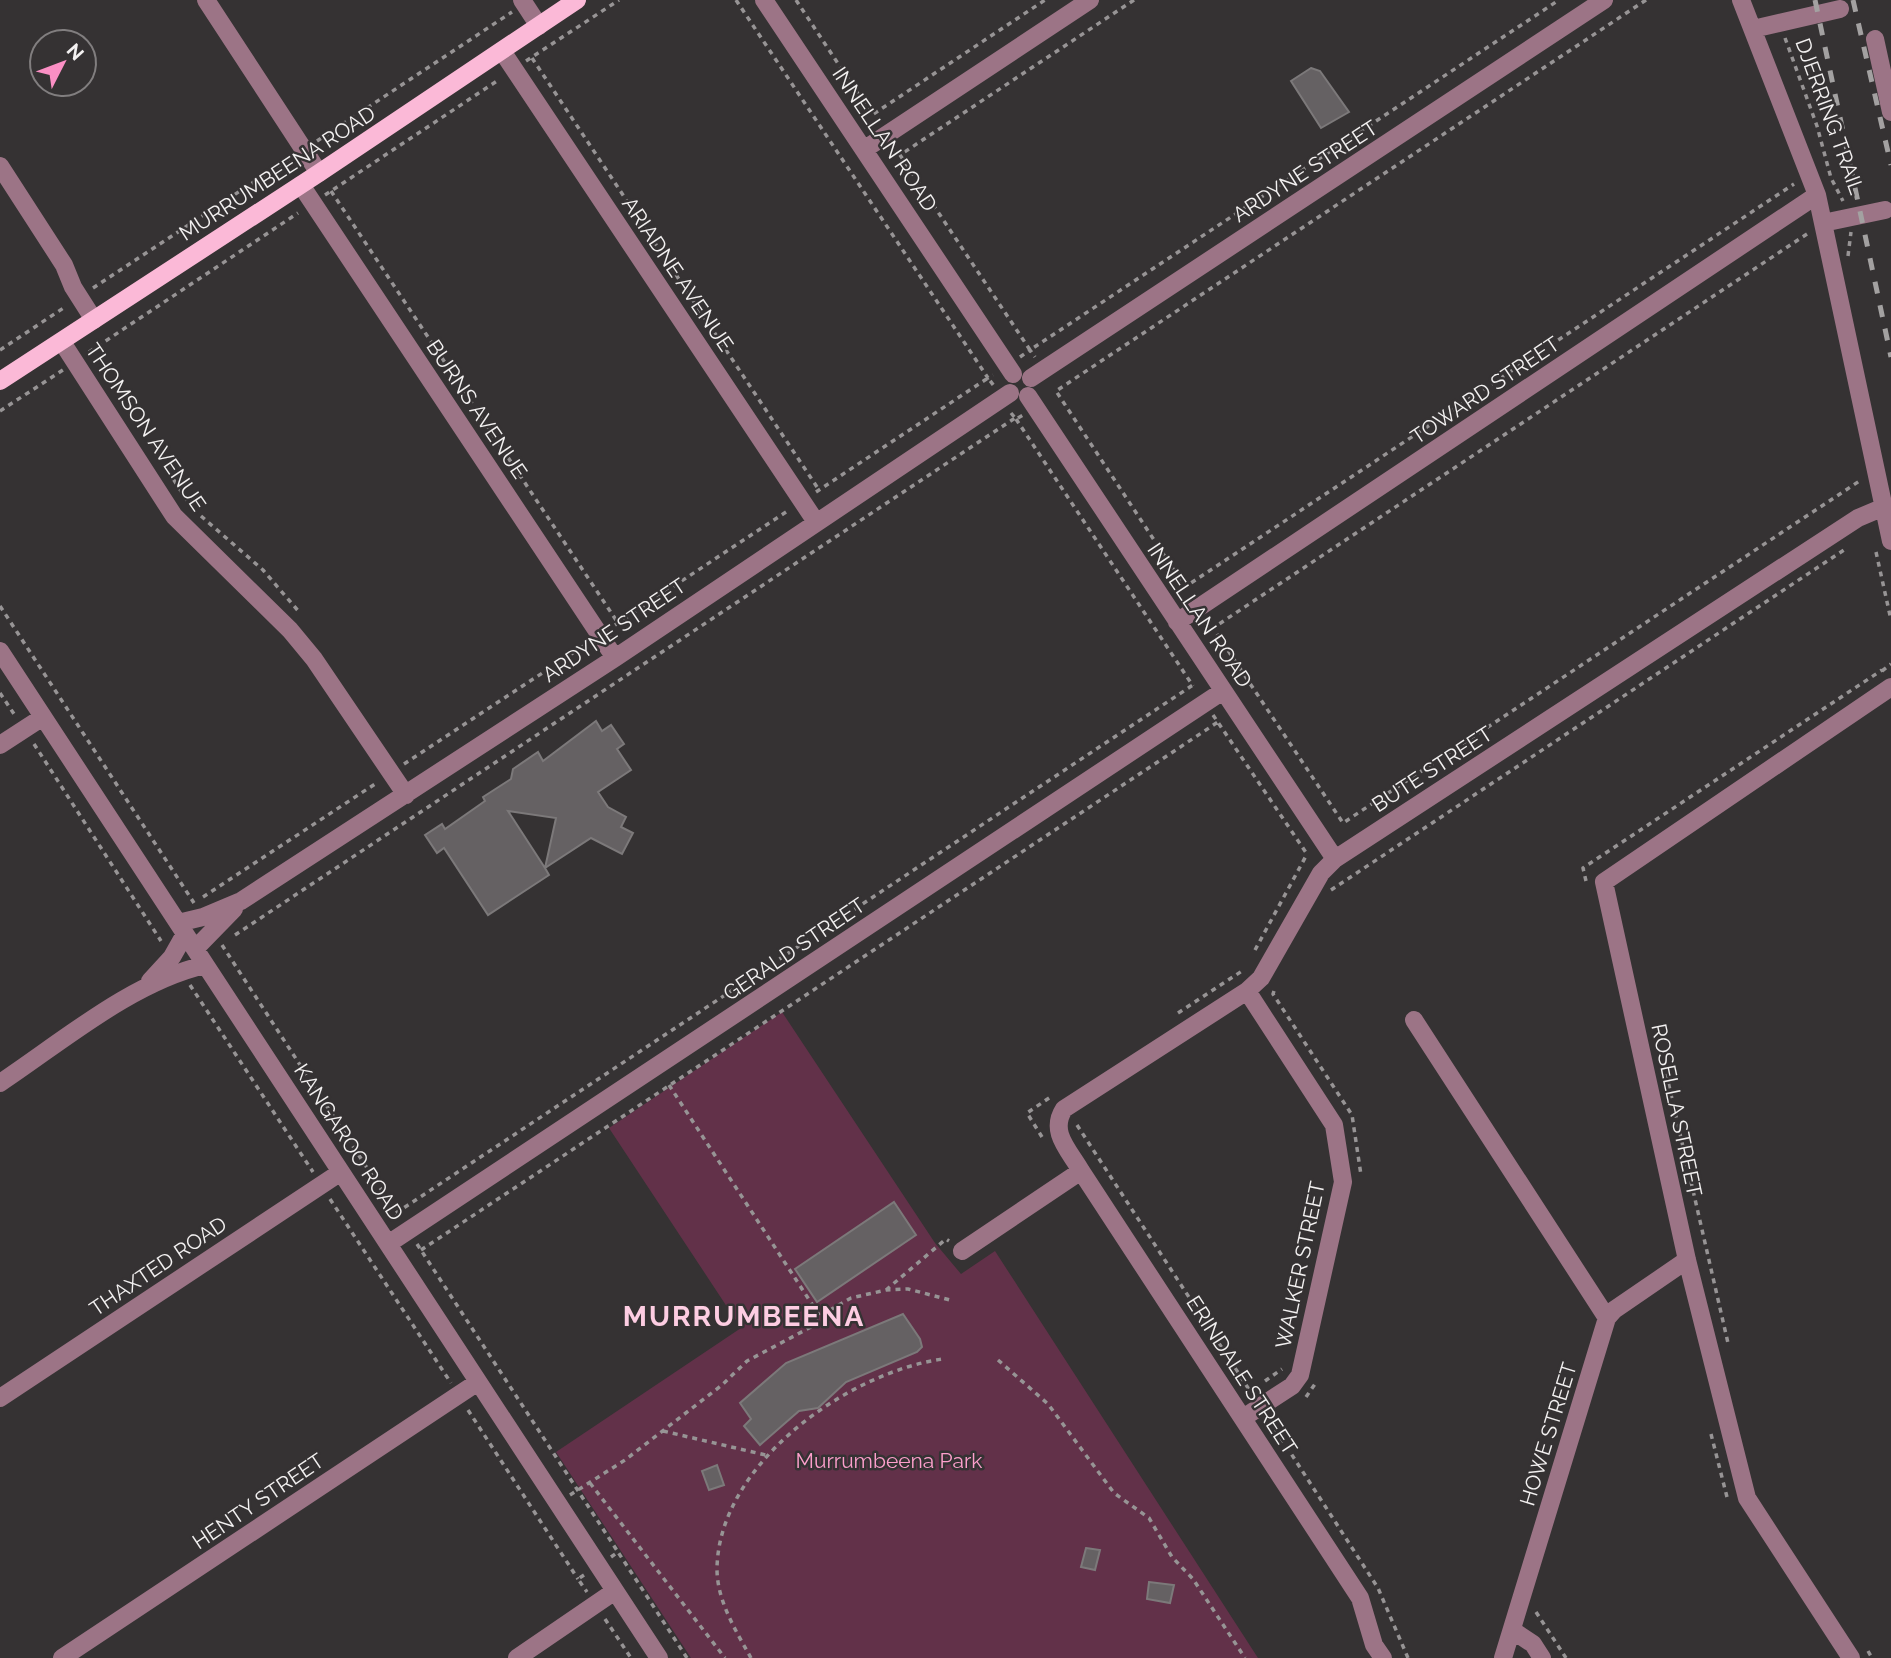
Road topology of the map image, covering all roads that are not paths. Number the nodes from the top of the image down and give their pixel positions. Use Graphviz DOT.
graph roads {
  1 [pos="206,0"];
  2 [pos="522,0"];
  3 [pos="578,0"];
  4 [pos="764,0"];
  5 [pos="1090,0"];
  6 [pos="1604,0"];
  7 [pos="1741,0"];
  8 [pos="1840,9"];
  9 [pos="539,26"];
  10 [pos="1753,29"];
  11 [pos="1875,39"];
  12 [pos="502,51"];
  13 [pos="1891,112"];
  14 [pos="865,149"];
  15 [pos="0,166"];
  16 [pos="319,173"];
  17 [pos="301,185"];
  18 [pos="1811,200"];
  19 [pos="1885,210"];
  20 [pos="1823,223"];
  21 [pos="99,317"];
  22 [pos="62,342"];
  23 [pos="0,381"];
  24 [pos="1023,389"];
  25 [pos="1876,511"];
  26 [pos="816,522"];
  27 [pos="1883,542"];
  28 [pos="1177,622"];
  29 [pos="0,651"];
  30 [pos="615,657"];
  31 [pos="1891,687"];
  32 [pos="1223,691"];
  33 [pos="43,717"];
  34 [pos="0,745"];
  35 [pos="406,795"];
  36 [pos="1335,859"];
  37 [pos="241,901"];
  38 [pos="186,935"];
  39 [pos="176,964"];
  40 [pos="205,965"];
  41 [pos="1247,992"];
  42 [pos="1414,1020"];
  43 [pos="0,1083"];
  44 [pos="1056,1121"];
  45 [pos="1081,1171"];
  46 [pos="341,1172"];
  47 [pos="388,1244"];
  48 [pos="962,1251"];
  49 [pos="1686,1260"];
  50 [pos="1607,1318"];
  51 [pos="478,1382"];
  52 [pos="0,1398"];
  53 [pos="1243,1418"];
  54 [pos="615,1591"];
  55 [pos="1512,1630"];
  56 [pos="1858,1652"];
  57 [pos="62,1658"];
  58 [pos="517,1658"];
  59 [pos="659,1658"];
  60 [pos="1383,1658"];
  61 [pos="1503,1658"];
  62 [pos="1542,1658"];
  1 -- 16 [label="street"];
  2 -- 9 [label="street"];
  3 -- 9 [label="main road, MURRUMBEENA ROAD"];
  4 -- 14 [label="street, INNELLAN ROAD"];
  5 -- 14 [label="street"];
  6 -- 24 [label="street, ARDYNE STREET"];
  7 -- 10 [label="street"];
  8 -- 10 [label="street"];
  9 -- 12 [label="main road, MURRUMBEENA ROAD"];
  10 -- 18 [label="street"];
  11 -- 13 [label="street"];
  12 -- 16 [label="main road, MURRUMBEENA ROAD"];
  12 -- 26 [label="street, ARIADNE AVENUE"];
  14 -- 24 [label="street, INNELLAN ROAD"];
  15 -- 21 [label="street"];
  16 -- 17 [label="main road, MURRUMBEENA ROAD"];
  17 -- 21 [label="main road, MURRUMBEENA ROAD"];
  17 -- 30 [label="street, BURNS AVENUE"];
  18 -- 20 [label="street"];
  18 -- 28 [label="street, TOWARD STREET"];
  19 -- 20 [label="street"];
  20 -- 25 [label="street"];
  21 -- 22 [label="main road, MURRUMBEENA ROAD"];
  22 -- 23 [label="main road, MURRUMBEENA ROAD"];
  22 -- 35 [label="street, THOMSON AVENUE"];
  24 -- 26 [label="street, ARDYNE STREET"];
  24 -- 28 [label="street, INNELLAN ROAD"];
  25 -- 27 [label="street"];
  25 -- 36 [label="street, BUTE STREET"];
  26 -- 30 [label="street, ARDYNE STREET"];
  28 -- 32 [label="street, INNELLAN ROAD"];
  29 -- 33 [label="street, KANGAROO ROAD"];
  30 -- 35 [label="street, ARDYNE STREET"];
  31 -- 49 [label="street, ROSELLA STREET"];
  32 -- 36 [label="street, INNELLAN ROAD"];
  32 -- 47 [label="street, GERALD STREET"];
  33 -- 34 [label="street"];
  33 -- 38 [label="street, KANGAROO ROAD"];
  35 -- 37 [label="street, ARDYNE STREET"];
  36 -- 41 [label="street, BUTE STREET"];
  37 -- 38 [label="street, ARDYNE STREET"];
  37 -- 38 [label="street, ARDYNE STREET"];
  38 -- 39 [label="street"];
  38 -- 40 [label="street, KANGAROO ROAD"];
  39 -- 40 [label="street"];
  39 -- 43 [label="street"];
  40 -- 46 [label="street, KANGAROO ROAD"];
  41 -- 44 [label="street, BUTE STREET"];
  41 -- 53 [label="street, WALKER STREET"];
  42 -- 50 [label="street"];
  44 -- 45 [label="street, ERINDALE STREET"];
  45 -- 48 [label="street"];
  45 -- 53 [label="street, ERINDALE STREET"];
  46 -- 47 [label="street, KANGAROO ROAD"];
  46 -- 52 [label="street, THAXTED ROAD"];
  47 -- 51 [label="street, KANGAROO ROAD"];
  49 -- 50 [label="street"];
  49 -- 56 [label="street, ROSELLA STREET"];
  50 -- 55 [label="street, HOWE STREET"];
  51 -- 54 [label="street, KANGAROO ROAD"];
  51 -- 57 [label="street, HENTY STREET"];
  53 -- 60 [label="street, ERINDALE STREET"];
  54 -- 58 [label="street"];
  54 -- 59 [label="street, KANGAROO ROAD"];
  55 -- 61 [label="street, HOWE STREET"];
  55 -- 62 [label="street"];
}
